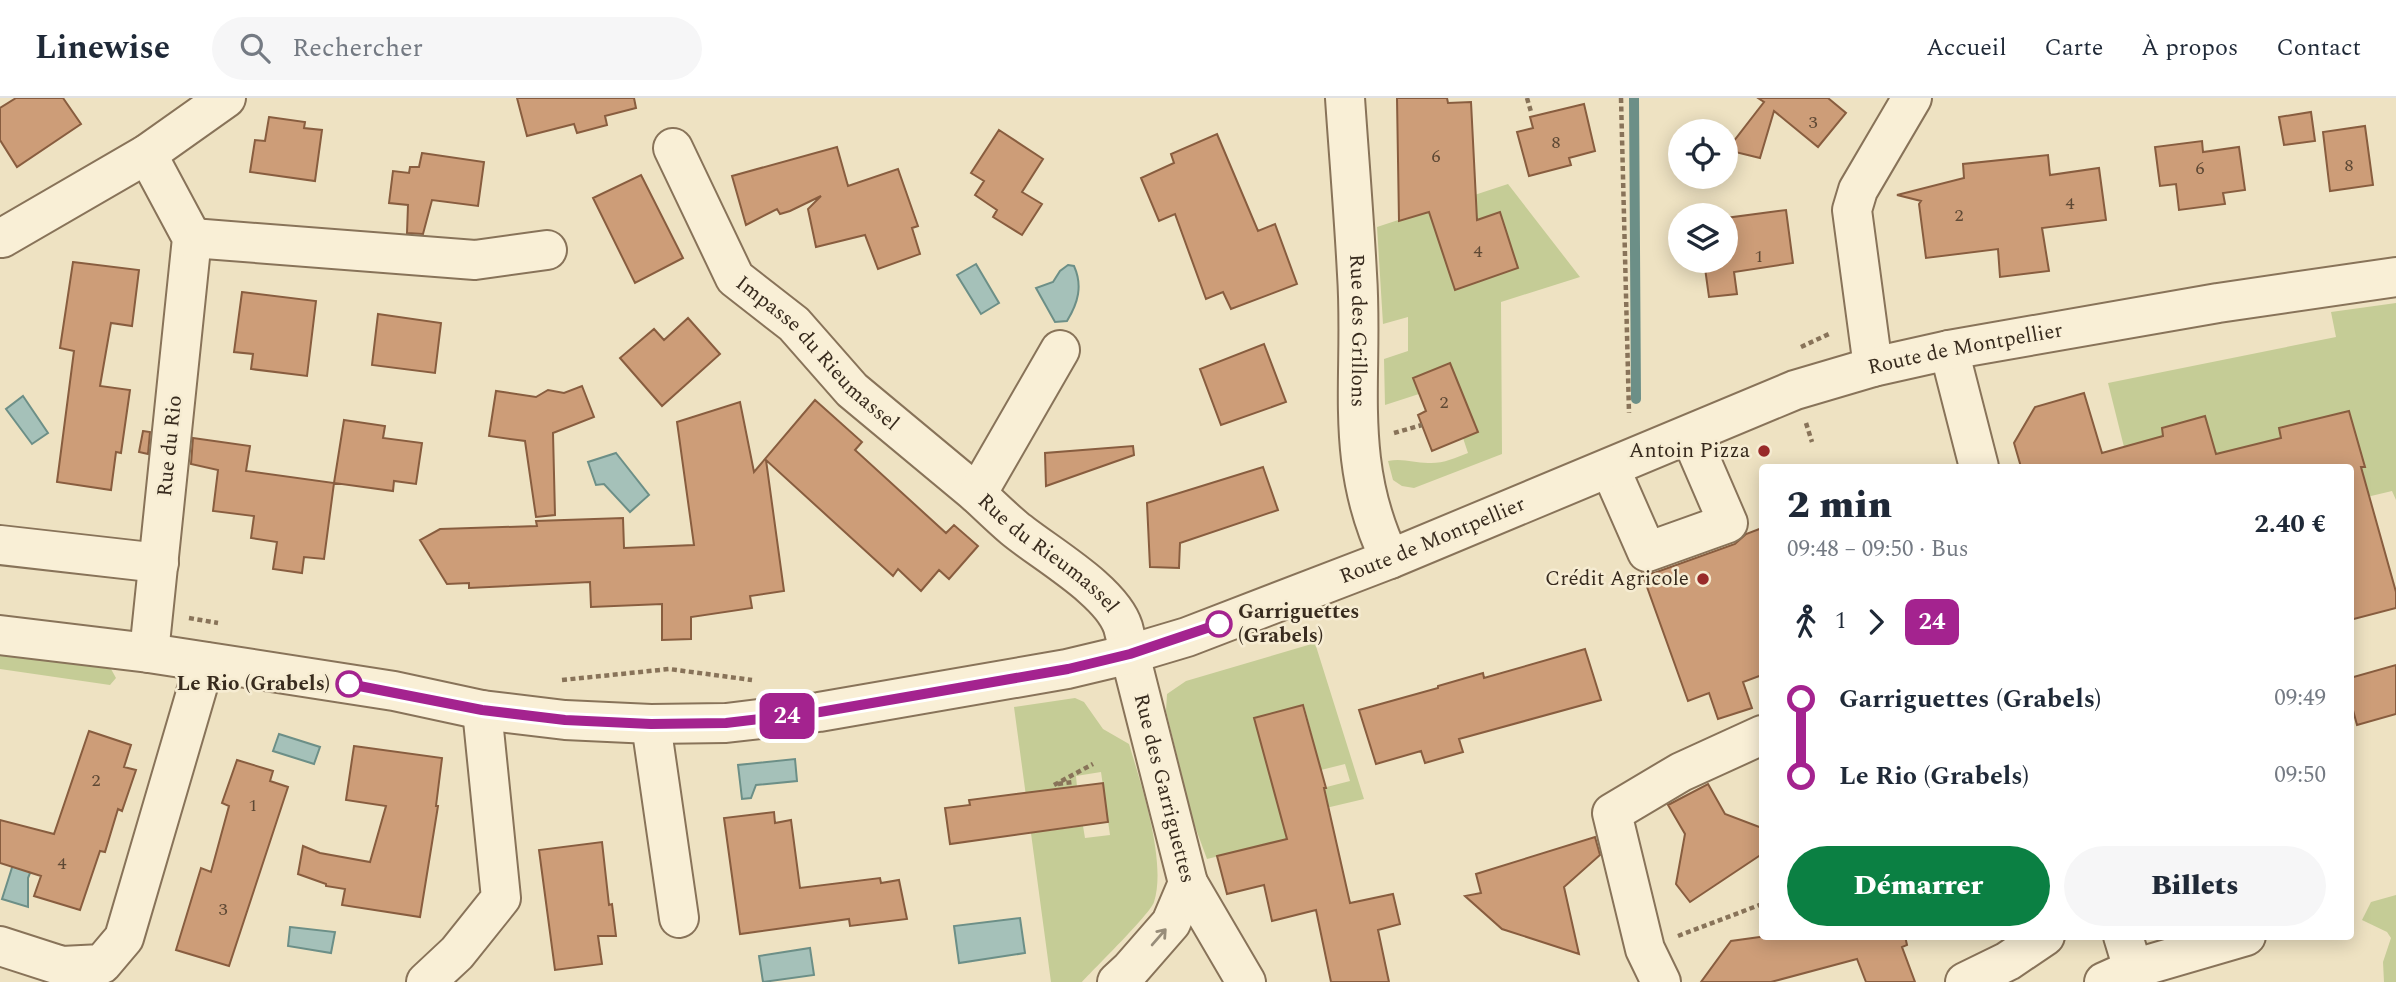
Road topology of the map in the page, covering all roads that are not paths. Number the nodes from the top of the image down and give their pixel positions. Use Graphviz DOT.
graph roads {
  1 [pos="226,98"];
  2 [pos="1345,98"];
  3 [pos="1912,98"];
  4 [pos="673,148"];
  5 [pos="147,154"];
  6 [pos="2,238"];
  7 [pos="192,239"];
  8 [pos="547,250"];
  9 [pos="2396,277"];
  10 [pos="1060,350"];
  11 [pos="1949,350"];
  12 [pos="1873,367"];
  13 [pos="1690,435"];
  14 [pos="1978,464"];
  15 [pos="1610,468"];
  16 [pos="977,494"];
  17 [pos="0,545"];
  18 [pos="1390,559"];
  19 [pos="159,563"];
  20 [pos="0,635"];
  21 [pos="149,653"];
  22 [pos="1130,654"];
  23 [pos="205,662"];
  24 [pos="482,710"];
  25 [pos="651,724"];
  26 [pos="1759,736"];
  27 [pos="1188,883"];
  28 [pos="679,918"];
  29 [pos="2039,940"];
  30 [pos="2230,940"];
  31 [pos="0,946"];
  32 [pos="1653,965"];
  33 [pos="2124,967"];
  34 [pos="426,982"];
  35 [pos="1117,982"];
  36 [pos="1246,982"];
  37 [pos="1965,982"];
  1 -- 5 [label="street"];
  2 -- 18 [label="street, Rue des Grillons"];
  3 -- 12 [label="street"];
  4 -- 16 [label="street, Impasse du Rieumassel"];
  5 -- 6 [label="street"];
  5 -- 7 [label="street"];
  7 -- 8 [label="street"];
  7 -- 19 [label="street, Rue du Rio"];
  9 -- 11 [label="street, Route de Montpellier"];
  10 -- 16 [label="street, Rue du Rieumassel"];
  11 -- 12 [label="street, Route de Montpellier"];
  11 -- 14 [label="street"];
  12 -- 13 [label="street, Route de Montpellier"];
  13 -- 15 [label="street, Route de Montpellier"];
  13 -- 15 [label="street"];
  15 -- 18 [label="street, Route de Montpellier"];
  16 -- 22 [label="street, Rue du Rieumassel"];
  17 -- 19 [label="street"];
  18 -- 22 [label="street, Route de Montpellier"];
  19 -- 21 [label="street, Rue du Rio"];
  20 -- 21 [label="street, Route de Montpellier"];
  21 -- 23 [label="street, Route de Montpellier"];
  22 -- 25 [label="street, Route de Montpellier"];
  22 -- 27 [label="street, Rue des Garriguettes"];
  23 -- 24 [label="street, Route de Montpellier"];
  23 -- 31 [label="street"];
  24 -- 25 [label="street, Route de Montpellier"];
  24 -- 34 [label="street"];
  25 -- 28 [label="street"];
  26 -- 32 [label="street"];
  35 -- 27 [label="street, Rue des Garriguettes, one-way"];
  27 -- 36 [label="street"];
  29 -- 37 [label="street"];
  30 -- 33 [label="street"];
}
